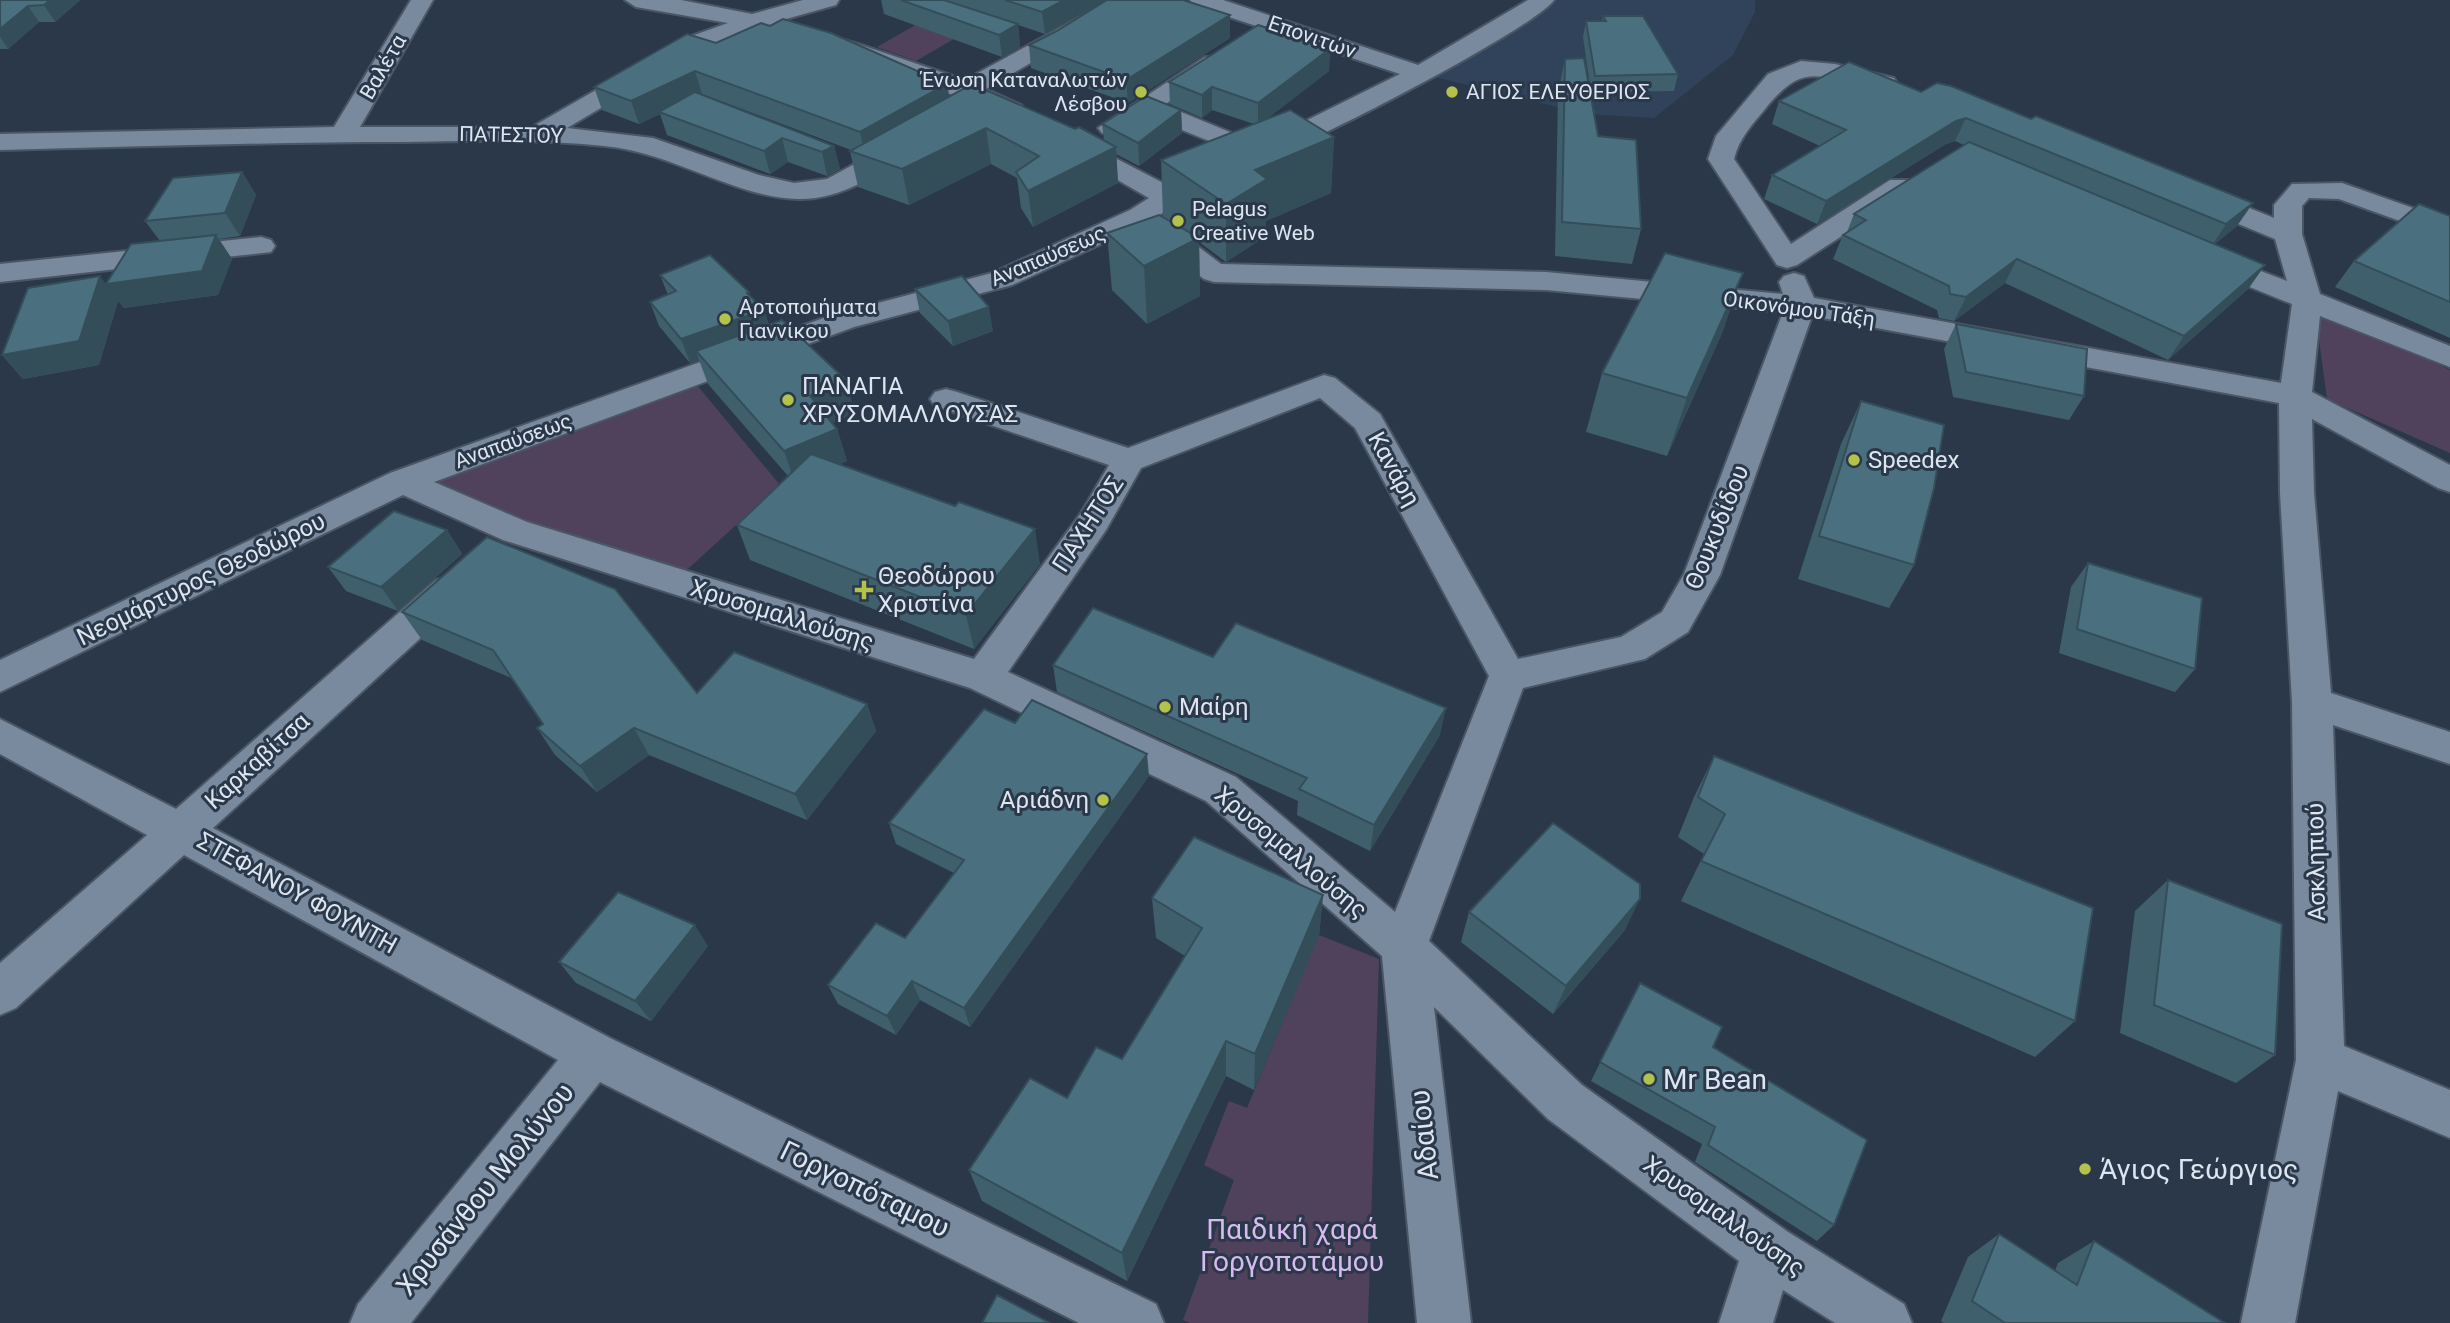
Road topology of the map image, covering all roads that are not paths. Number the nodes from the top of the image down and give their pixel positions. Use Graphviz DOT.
graph roads {
  1 [pos="422,0"];
  2 [pos="636,0"];
  3 [pos="828,0"];
  4 [pos="1127,0"];
  5 [pos="1201,0"];
  6 [pos="1543,0"];
  7 [pos="754,21"];
  8 [pos="1272,23"];
  9 [pos="1013,34"];
  10 [pos="1050,46"];
  11 [pos="1422,74"];
  12 [pos="1906,88"];
  13 [pos="966,90"];
  14 [pos="991,98"];
  15 [pos="1145,106"];
  16 [pos="957,117"];
  17 [pos="667,122"];
  18 [pos="344,134"];
  19 [pos="538,134"];
  20 [pos="923,136"];
  21 [pos="632,141"];
  22 [pos="0,142"];
  23 [pos="1080,148"];
  24 [pos="1259,153"];
  25 [pos="842,158"];
  26 [pos="867,168"];
  27 [pos="1924,172"];
  28 [pos="2176,188"];
  29 [pos="1168,197"];
  30 [pos="1140,216"];
  31 [pos="2450,232"];
  32 [pos="2288,234"];
  33 [pos="261,246"];
  34 [pos="2182,248"];
  35 [pos="1787,259"];
  36 [pos="0,273"];
  37 [pos="2307,301"];
  38 [pos="1801,305"];
  39 [pos="2450,357"];
  40 [pos="2295,396"];
  41 [pos="946,399"];
  42 [pos="1129,460"];
  43 [pos="2450,480"];
  44 [pos="401,481"];
  45 [pos="491,552"];
  46 [pos="1508,676"];
  47 [pos="0,677"];
  48 [pos="982,677"];
  49 [pos="2312,702"];
  50 [pos="0,735"];
  51 [pos="2450,748"];
  52 [pos="180,830"];
  53 [pos="1404,947"];
  54 [pos="0,993"];
  55 [pos="593,1054"];
  56 [pos="2320,1060"];
  57 [pos="2450,1114"];
  58 [pos="1769,1251"];
  59 [pos="377,1323"];
  60 [pos="1138,1323"];
  61 [pos="1444,1323"];
  62 [pos="1746,1323"];
  63 [pos="1885,1323"];
  64 [pos="2268,1323"];
  1 -- 18 [label="street, Βαλέτα"];
  2 -- 7 [label="street"];
  3 -- 7 [label="street"];
  4 -- 10 [label="street"];
  5 -- 8 [label="street, Επονιτών"];
  6 -- 11 [label="street, Αναπαύσεως"];
  7 -- 13 [label="street"];
  7 -- 19 [label="street"];
  8 -- 11 [label="street, Επονιτών"];
  8 -- 15 [label="street"];
  9 -- 10 [label="street"];
  10 -- 13 [label="street"];
  11 -- 24 [label="street, Αναπαύσεως"];
  12 -- 35 [label="street"];
  13 -- 14 [label="street"];
  14 -- 16 [label="street"];
  14 -- 23 [label="street"];
  15 -- 23 [label="street"];
  15 -- 24 [label="street"];
  17 -- 21 [label="street"];
  18 -- 19 [label="street, ΠΑΤΕΣΤΟΥ"];
  18 -- 22 [label="street, ΠΑΤΕΣΤΟΥ"];
  19 -- 21 [label="street, ΠΑΤΕΣΤΟΥ"];
  20 -- 26 [label="street, ΠΑΤΕΣΤΟΥ"];
  21 -- 26 [label="street, ΠΑΤΕΣΤΟΥ"];
  23 -- 29 [label="street"];
  24 -- 29 [label="street, Αναπαύσεως"];
  25 -- 26 [label="street"];
  27 -- 35 [label="street"];
  28 -- 32 [label="street"];
  29 -- 30 [label="street, Αναπαύσεως"];
  30 -- 38 [label="street, Οικονόμου Τάξη"];
  30 -- 44 [label="street, Αναπαύσεως"];
  31 -- 32 [label="street"];
  32 -- 37 [label="street"];
  33 -- 36 [label="street"];
  34 -- 37 [label="street"];
  35 -- 38 [label="street"];
  37 -- 39 [label="street"];
  37 -- 40 [label="street, Ασκληπιού"];
  38 -- 40 [label="street, Οικονόμου Τάξη"];
  38 -- 46 [label="street, Θουκυδίδου"];
  40 -- 43 [label="street, Οικονόμου Τάξη"];
  40 -- 49 [label="street, Ασκληπιού"];
  41 -- 42 [label="street, ΠΑΧΗΤΟΣ"];
  42 -- 46 [label="street, Κανάρη"];
  42 -- 48 [label="street, ΠΑΧΗΤΟΣ"];
  44 -- 45 [label="street, Χρυσομαλλούσης"];
  44 -- 47 [label="street, Νεομάρτυρος Θεοδώρου"];
  45 -- 48 [label="street, Χρυσομαλλούσης"];
  45 -- 52 [label="street, Καρκαβίτσα"];
  46 -- 53 [label="street"];
  48 -- 53 [label="street, Χρυσομαλλούσης"];
  49 -- 51 [label="street"];
  49 -- 56 [label="street, Ασκληπιού"];
  50 -- 52 [label="street, ΣΤΕΦΑΝΟΥ ΦΟΥΝΤΗ"];
  52 -- 54 [label="street, Καρκαβίτσα"];
  52 -- 55 [label="street, ΣΤΕΦΑΝΟΥ ΦΟΥΝΤΗ"];
  53 -- 58 [label="street, Χρυσομαλλούσης"];
  53 -- 61 [label="street, Αδαίου"];
  55 -- 59 [label="street, Χρυσάνθου Μολύνου"];
  55 -- 60 [label="street, Γοργοπόταμου"];
  56 -- 57 [label="street"];
  56 -- 64 [label="street, Ασκληπιού"];
  58 -- 62 [label="street"];
  58 -- 63 [label="street, Χρυσομαλλούσης"];
}
